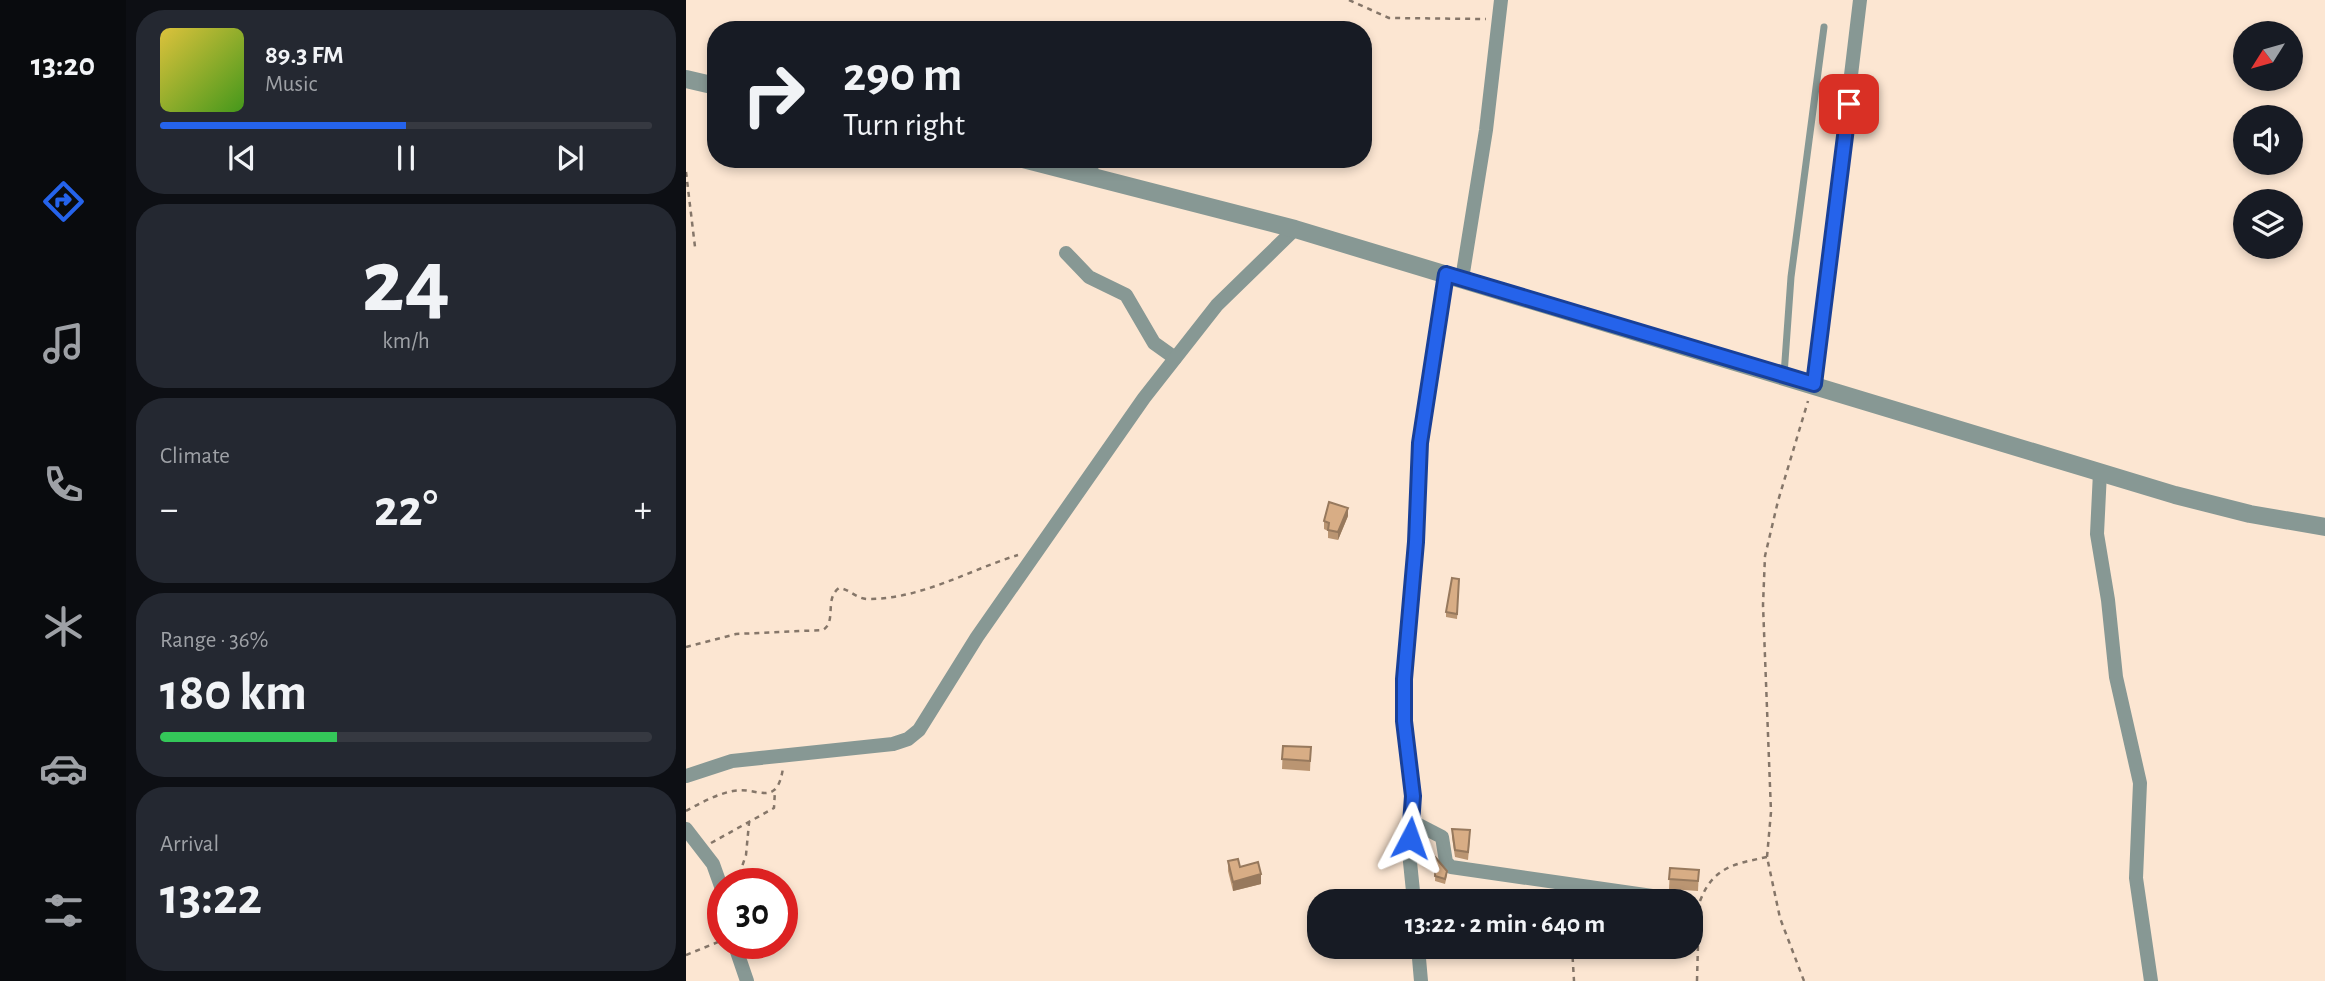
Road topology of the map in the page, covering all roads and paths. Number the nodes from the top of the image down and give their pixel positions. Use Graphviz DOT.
graph roads {
  1 [pos="1349,0"];
  2 [pos="1501,0"];
  3 [pos="1860,0"];
  4 [pos="1500,20"];
  5 [pos="1824,27"];
  6 [pos="686,79"];
  7 [pos="707,84"];
  8 [pos="1095,168"];
  9 [pos="686,172"];
  10 [pos="1295,229"];
  11 [pos="695,247"];
  12 [pos="1066,253"];
  13 [pos="1454,276"];
  14 [pos="1175,358"];
  15 [pos="1784,374"];
  16 [pos="1814,384"];
  17 [pos="2100,472"];
  18 [pos="2325,527"];
  19 [pos="1038,550"];
  20 [pos="686,647"];
  21 [pos="783,754"];
  22 [pos="686,776"];
  23 [pos="775,790"];
  24 [pos="686,811"];
  25 [pos="1412,821"];
  26 [pos="749,823"];
  27 [pos="686,829"];
  28 [pos="702,848"];
  29 [pos="1767,857"];
  30 [pos="714,868"];
  31 [pos="742,868"];
  32 [pos="1413,889"];
  33 [pos="1602,889"];
  34 [pos="1702,889"];
  35 [pos="707,946"];
  36 [pos="686,947"];
  37 [pos="688,954"];
  38 [pos="739,959"];
  39 [pos="1419,959"];
  40 [pos="1573,959"];
  41 [pos="1696,959"];
  42 [pos="747,981"];
  43 [pos="1421,981"];
  44 [pos="1574,981"];
  45 [pos="1697,981"];
  46 [pos="1804,981"];
  47 [pos="2151,981"];
  1 -- 4 [label="path"];
  2 -- 4 [label="street"];
  3 -- 16 [label="street"];
  4 -- 13 [label="street"];
  5 -- 15 [label="lane"];
  6 -- 7 [label="street"];
  8 -- 10 [label="street"];
  9 -- 11 [label="path"];
  10 -- 13 [label="street"];
  10 -- 14 [label="street"];
  12 -- 14 [label="street"];
  13 -- 15 [label="street"];
  13 -- 25 [label="street"];
  14 -- 19 [label="street"];
  15 -- 16 [label="street"];
  16 -- 17 [label="street"];
  16 -- 29 [label="path"];
  17 -- 18 [label="street"];
  17 -- 47 [label="street"];
  19 -- 20 [label="path"];
  19 -- 21 [label="street"];
  21 -- 22 [label="street"];
  21 -- 23 [label="path"];
  23 -- 24 [label="path"];
  23 -- 26 [label="path"];
  25 -- 32 [label="street"];
  25 -- 33 [label="street"];
  26 -- 28 [label="path"];
  26 -- 31 [label="path"];
  27 -- 28 [label="street"];
  28 -- 30 [label="street"];
  29 -- 34 [label="path"];
  29 -- 46 [label="path"];
  35 -- 37 [label="path"];
  36 -- 37 [label="path"];
  38 -- 42 [label="street"];
  39 -- 43 [label="street"];
  40 -- 44 [label="path"];
  41 -- 45 [label="path"];
}
